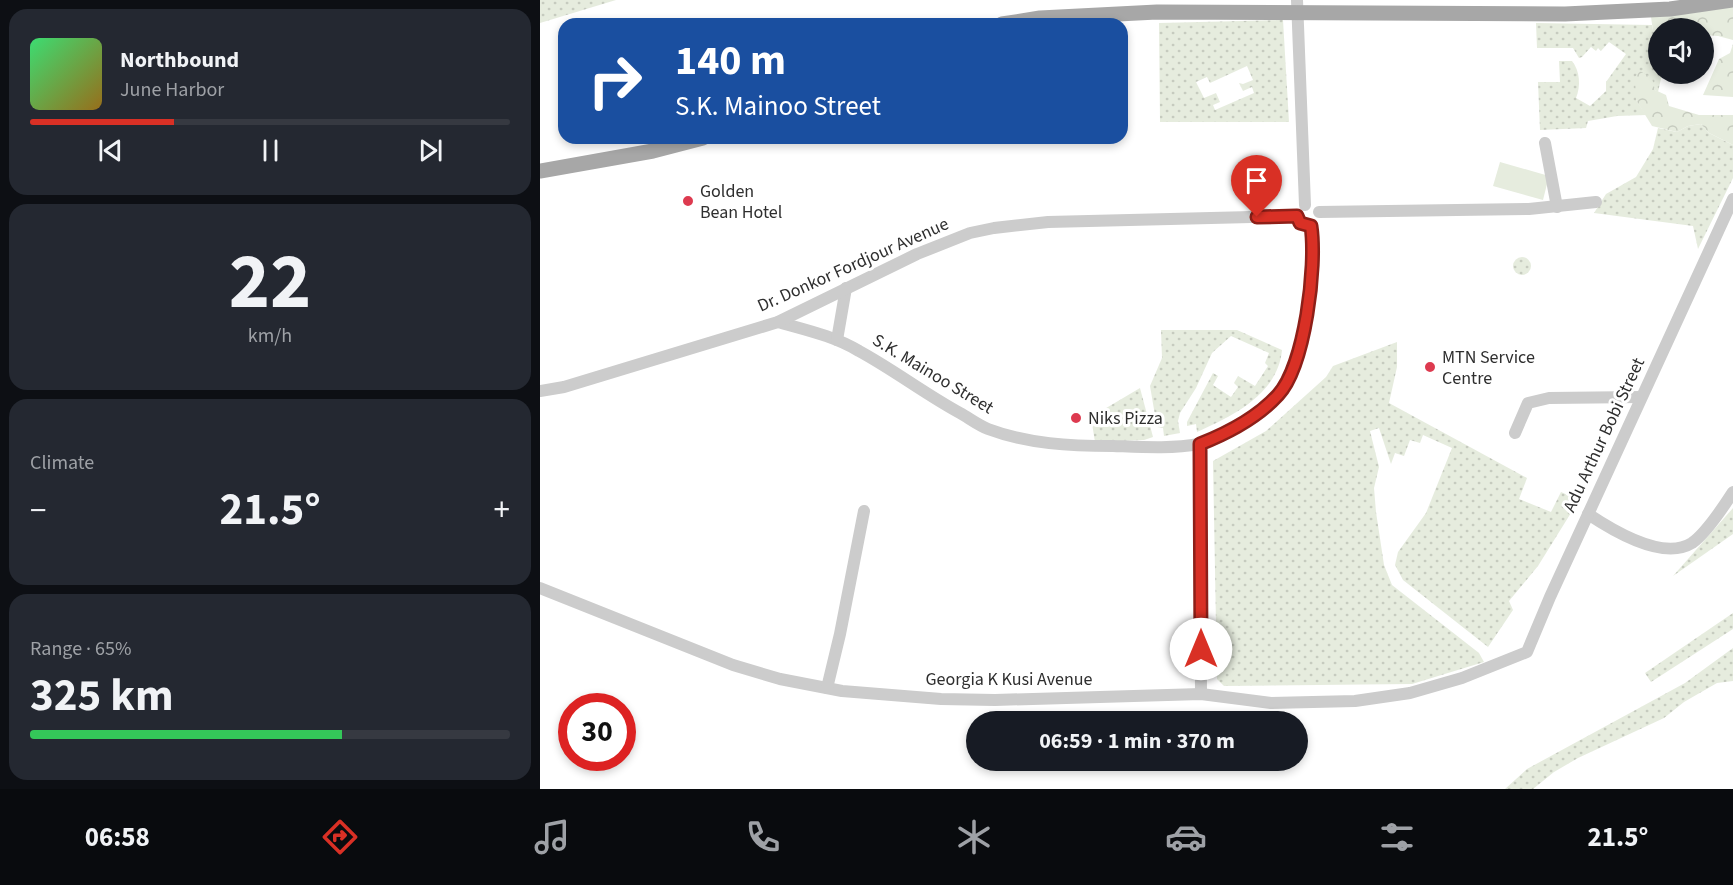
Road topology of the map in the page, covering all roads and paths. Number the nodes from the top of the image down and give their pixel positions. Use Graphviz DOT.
graph roads {
  1 [pos="1732,0"];
  2 [pos="1296,7"];
  3 [pos="1040,18"];
  4 [pos="1545,143"];
  5 [pos="680,144"];
  6 [pos="540,171"];
  7 [pos="1733,199"];
  8 [pos="1596,202"];
  9 [pos="1305,205"];
  10 [pos="1557,207"];
  11 [pos="1319,212"];
  12 [pos="1297,216"];
  13 [pos="1311,226"];
  14 [pos="846,288"];
  15 [pos="778,322"];
  16 [pos="837,340"];
  17 [pos="540,391"];
  18 [pos="1641,398"];
  19 [pos="1515,433"];
  20 [pos="1200,444"];
  21 [pos="1733,492"];
  22 [pos="864,511"];
  23 [pos="1588,514"];
  24 [pos="540,588"];
  25 [pos="1491,667"];
  26 [pos="827,688"];
  27 [pos="1201,694"];
  1 -- 2 [label="main road"];
  2 -- 3 [label="main road"];
  2 -- 9 [label="street"];
  4 -- 10 [label="street"];
  5 -- 6 [label="main road"];
  7 -- 18 [label="street, Adu Arthur Bobi Street"];
  8 -- 10 [label="street"];
  9 -- 11 [label="street"];
  9 -- 12 [label="street"];
  10 -- 11 [label="street"];
  11 -- 13 [label="street"];
  12 -- 13 [label="street"];
  12 -- 14 [label="street, Dr. Donkor Fordjour Avenue"];
  13 -- 20 [label="street, S.K. Mainoo Street"];
  14 -- 15 [label="street, Dr. Donkor Fordjour Avenue"];
  14 -- 16 [label="street"];
  15 -- 16 [label="street, S.K. Mainoo Street"];
  15 -- 17 [label="street, Dr. Donkor Fordjour Avenue"];
  16 -- 20 [label="street, S.K. Mainoo Street"];
  18 -- 19 [label="street"];
  18 -- 23 [label="street, Adu Arthur Bobi Street"];
  20 -- 27 [label="street"];
  21 -- 23 [label="street"];
  22 -- 26 [label="street"];
  23 -- 25 [label="street, Adu Arthur Bobi Street"];
  24 -- 26 [label="street, Georgia K Kusi Avenue"];
  25 -- 27 [label="street, Georgia K Kusi Avenue"];
  26 -- 27 [label="street, Georgia K Kusi Avenue"];
}
